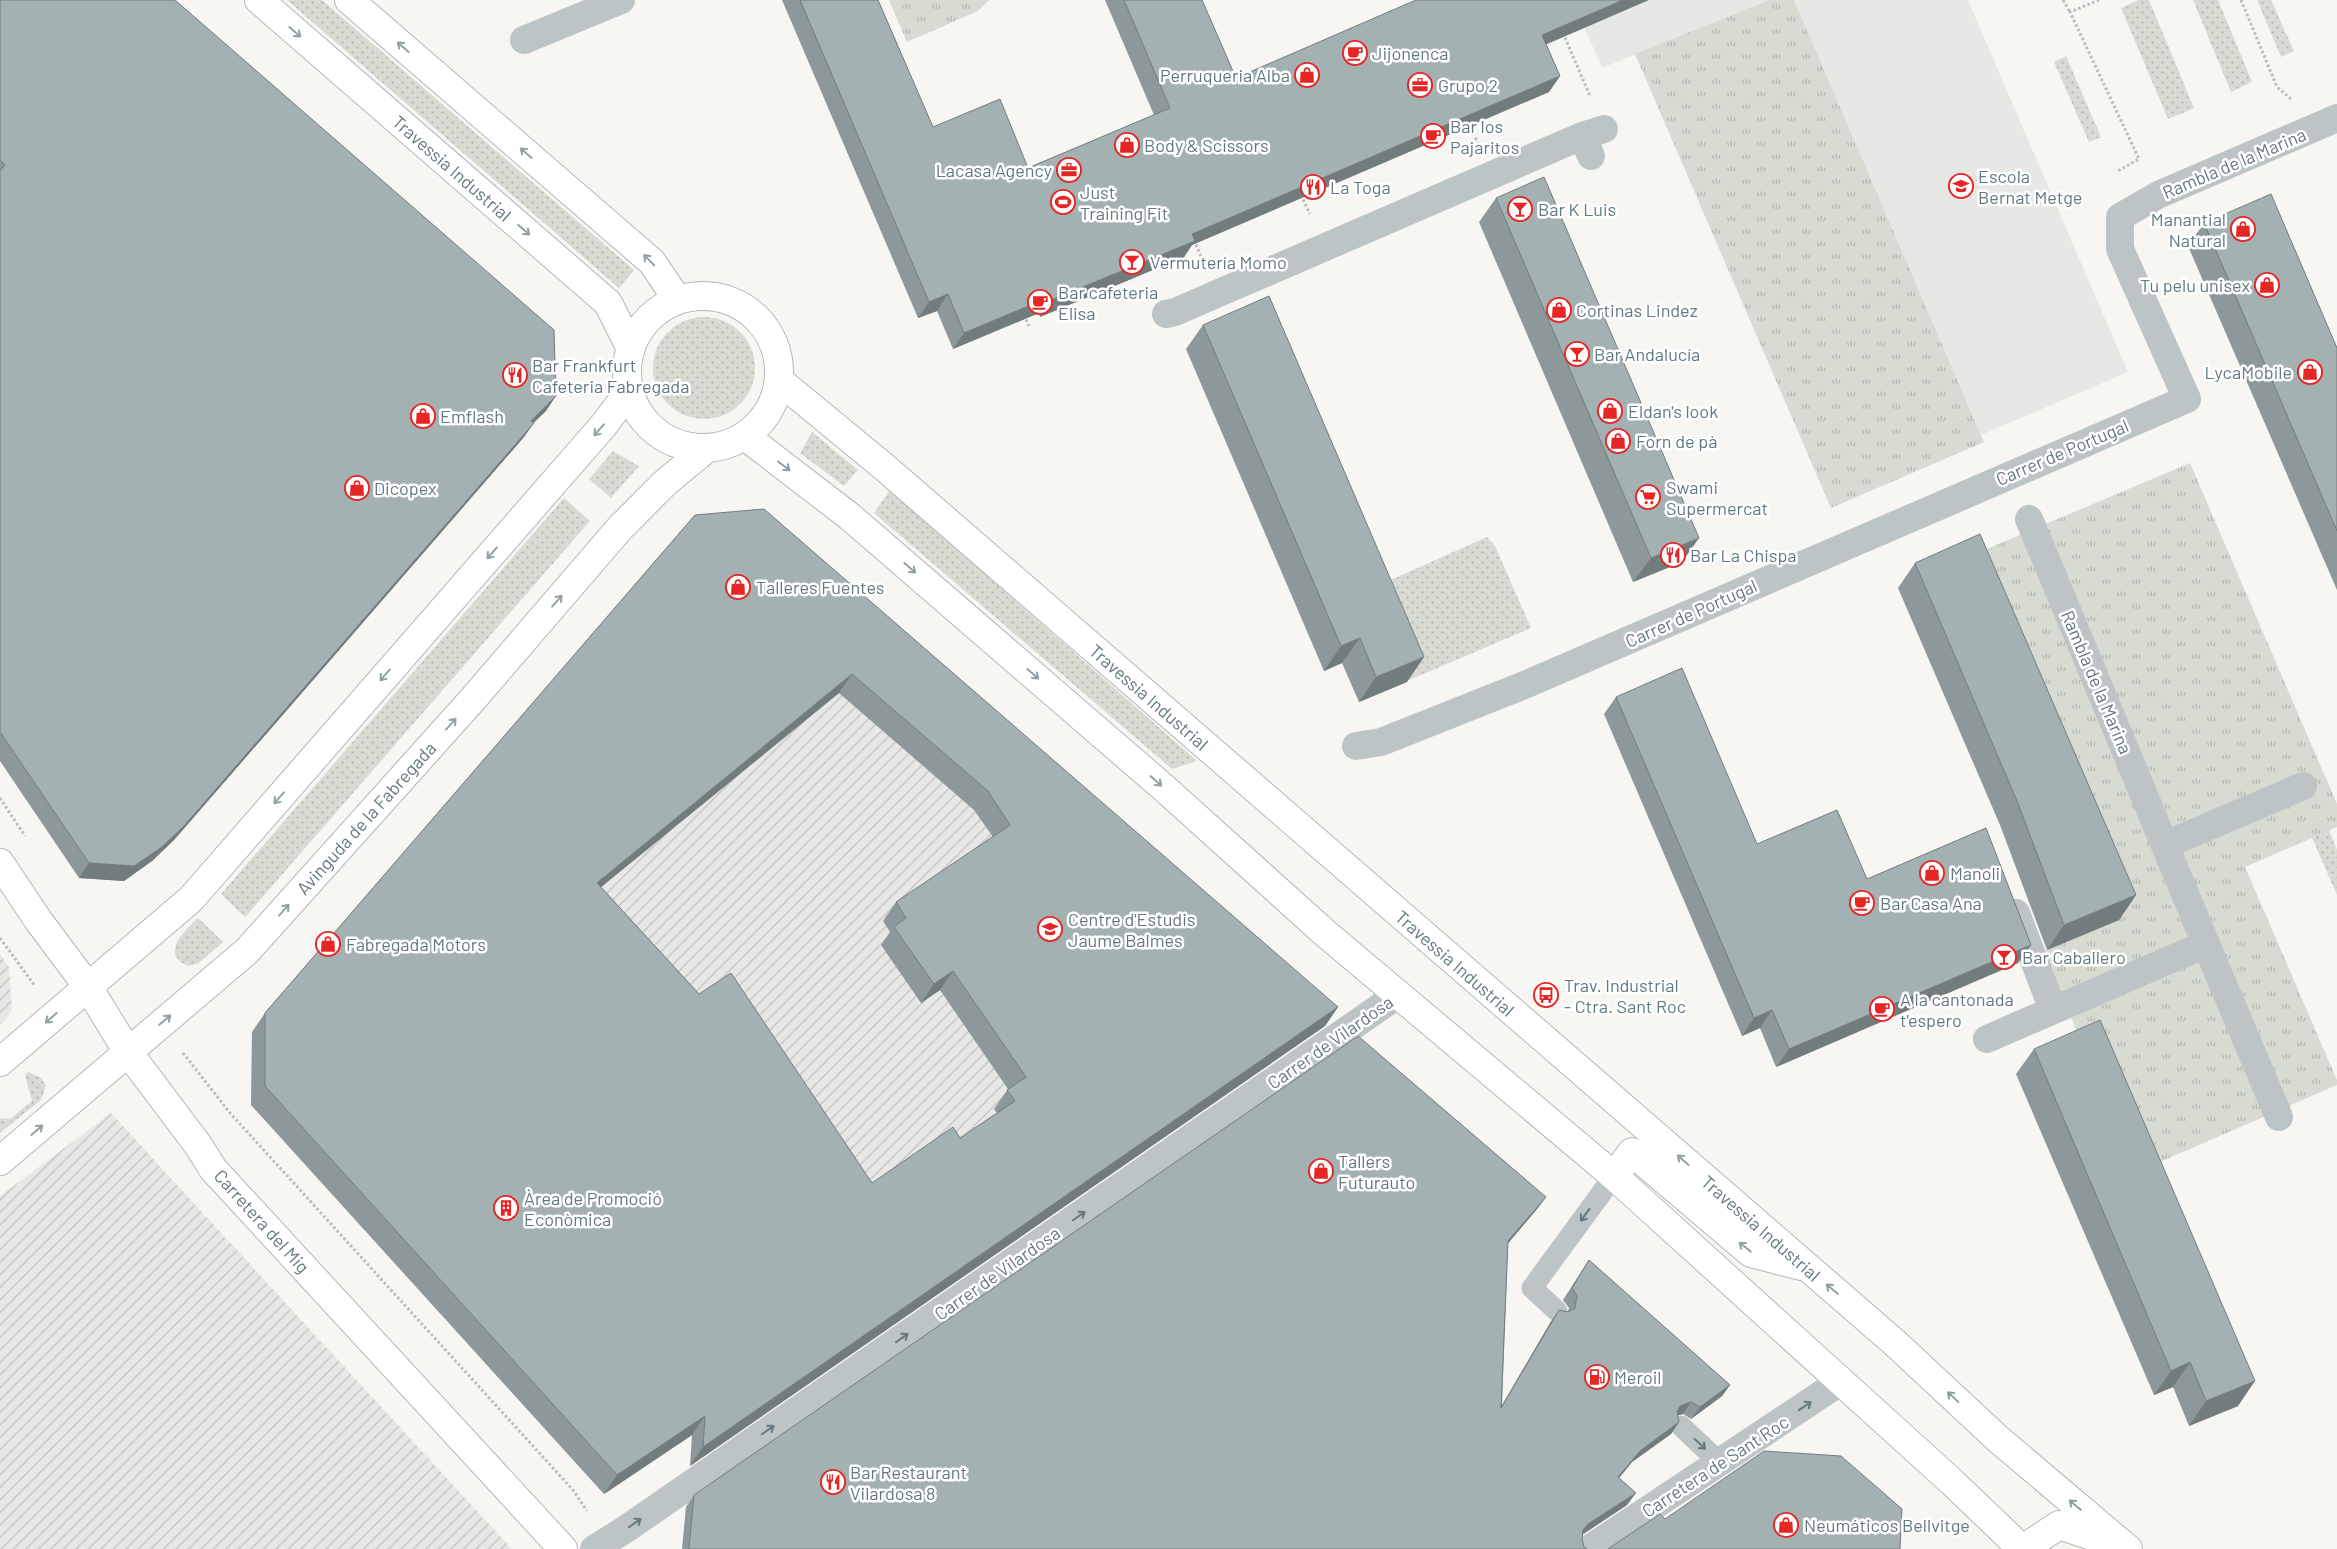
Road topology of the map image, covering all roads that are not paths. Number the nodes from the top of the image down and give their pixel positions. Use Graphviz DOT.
graph roads {
  1 [pos="258,0"];
  2 [pos="349,0"];
  3 [pos="621,0"];
  4 [pos="524,40"];
  5 [pos="2337,118"];
  6 [pos="1592,140"];
  7 [pos="677,300"];
  8 [pos="1166,314"];
  9 [pos="630,347"];
  10 [pos="781,382"];
  11 [pos="628,392"];
  12 [pos="2187,399"];
  13 [pos="745,436"];
  14 [pos="706,449"];
  15 [pos="2029,519"];
  16 [pos="1356,746"];
  17 [pos="2303,786"];
  18 [pos="2165,845"];
  19 [pos="0,863"];
  20 [pos="2008,893"];
  21 [pos="2206,944"];
  22 [pos="88,987"];
  23 [pos="1399,994"];
  24 [pos="2054,1010"];
  25 [pos="1987,1039"];
  26 [pos="128,1052"];
  27 [pos="0,1062"];
  28 [pos="2278,1118"];
  29 [pos="0,1162"];
  30 [pos="1614,1176"];
  31 [pos="1807,1268"];
  32 [pos="1557,1311"];
  33 [pos="1840,1382"];
  34 [pos="1681,1426"];
  35 [pos="1718,1461"];
  36 [pos="601,1544"];
  37 [pos="2127,1548"];
  38 [pos="563,1549"];
  39 [pos="1589,1549"];
  40 [pos="2022,1549"];
  1 -- 9 [label="street, Travessia Industrial, one-way"];
  7 -- 2 [label="street, one-way"];
  3 -- 4 [label="street"];
  5 -- 12 [label="street, Rambla de la Marina"];
  6 -- 8 [label="street"];
  7 -- 9 [label="street"];
  7 -- 10 [label="street"];
  9 -- 11 [label="street"];
  10 -- 13 [label="street"];
  31 -- 10 [label="street, Travessia Industrial, one-way"];
  11 -- 14 [label="street"];
  11 -- 22 [label="street, one-way"];
  12 -- 16 [label="street, Carrer de Portugal"];
  13 -- 14 [label="street"];
  13 -- 23 [label="street, Travessia Industrial, one-way"];
  26 -- 14 [label="street, Avinguda de la Fabregada, one-way"];
  15 -- 18 [label="street, Rambla de la Marina"];
  17 -- 18 [label="street"];
  18 -- 21 [label="street, Rambla de la Marina"];
  19 -- 22 [label="street, Carretera del Mig"];
  20 -- 24 [label="street"];
  21 -- 24 [label="street"];
  21 -- 28 [label="street, Rambla de la Marina"];
  22 -- 26 [label="street, Carretera del Mig"];
  22 -- 27 [label="street, one-way"];
  23 -- 30 [label="street, Travessia Industrial"];
  36 -- 23 [label="street, Carrer de Vilardosa, one-way"];
  24 -- 25 [label="street"];
  29 -- 26 [label="street, Avinguda de la Fabregada, one-way"];
  26 -- 38 [label="street, Carretera del Mig"];
  31 -- 30 [label="street, one-way"];
  30 -- 32 [label="lane, one-way"];
  30 -- 33 [label="street, Travessia Industrial"];
  37 -- 31 [label="street, Travessia Industrial, one-way"];
  35 -- 33 [label="street, Carretera de Sant Roc, one-way"];
  33 -- 40 [label="street, Travessia Industrial"];
  34 -- 35 [label="lane, one-way"];
  35 -- 39 [label="street, Carretera de Sant Roc"];
  37 -- 40 [label="street, Travessia Industrial"];
}
